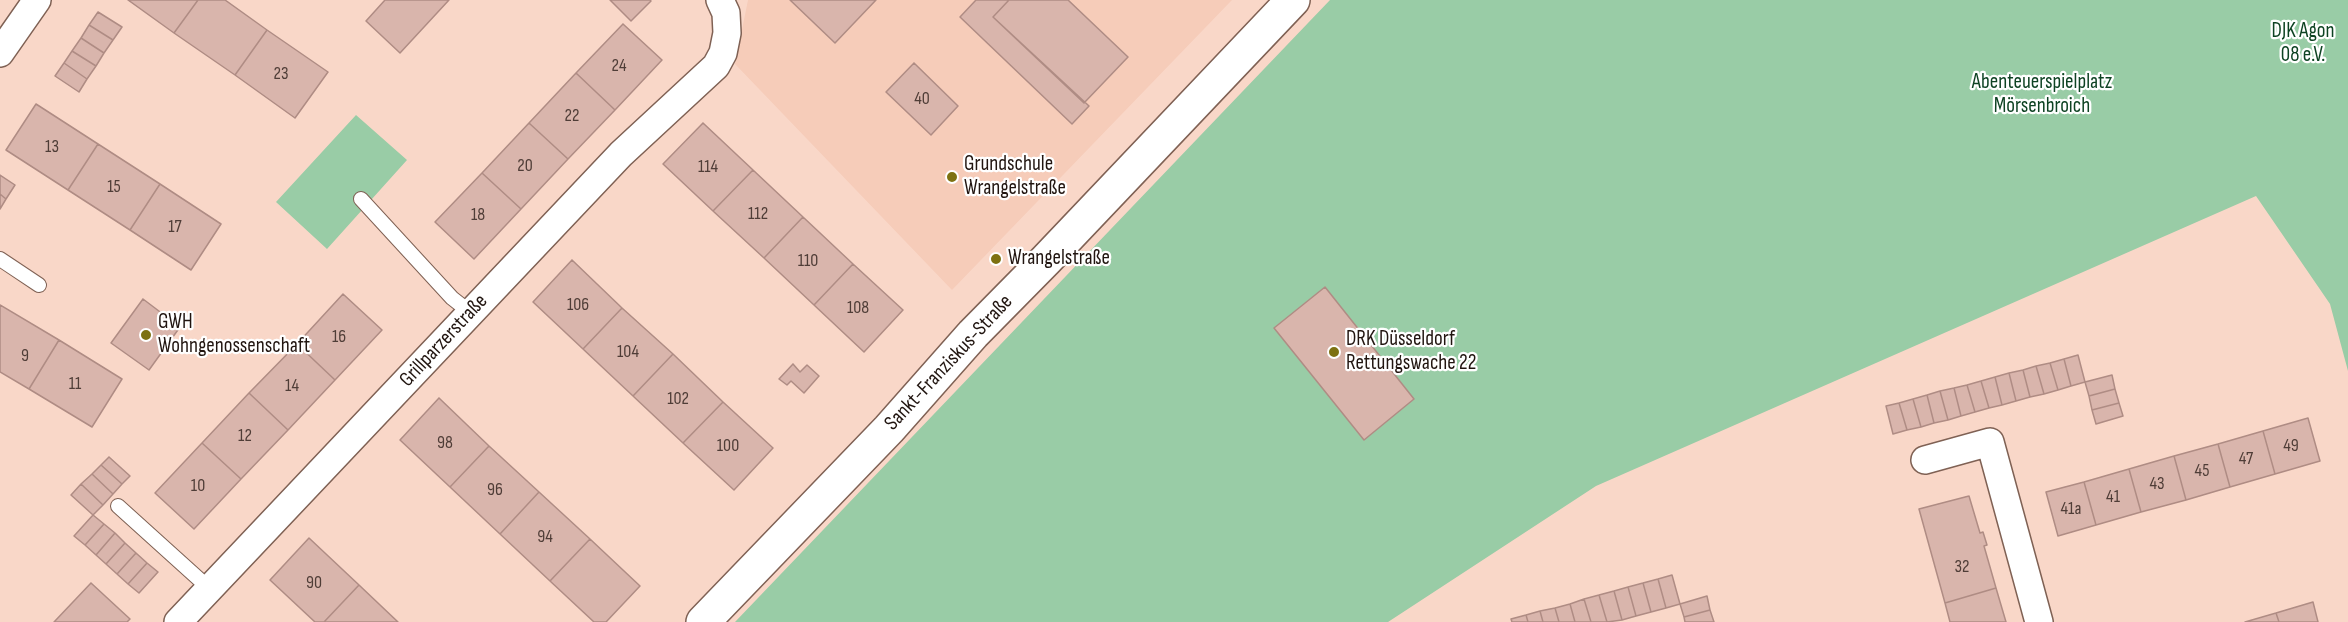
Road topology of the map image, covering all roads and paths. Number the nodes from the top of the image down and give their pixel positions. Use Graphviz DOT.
graph roads {
  1 [pos="37,0"];
  2 [pos="720,0"];
  3 [pos="1293,0"];
  4 [pos="0,53"];
  5 [pos="361,199"];
  6 [pos="0,259"];
  7 [pos="39,285"];
  8 [pos="471,313"];
  9 [pos="1925,460"];
  10 [pos="118,506"];
  11 [pos="211,590"];
  12 [pos="178,622"];
  13 [pos="703,622"];
  14 [pos="2039,622"];
  1 -- 4 [label="street"];
  2 -- 8 [label="street, Grillparzerstraße"];
  3 -- 13 [label="main road, Sankt-Franziskus-Straße"];
  5 -- 8 [label="lane"];
  6 -- 7 [label="lane"];
  8 -- 11 [label="street, Grillparzerstraße"];
  9 -- 14 [label="street"];
  10 -- 11 [label="lane"];
  11 -- 12 [label="street, Grillparzerstraße"];
}
